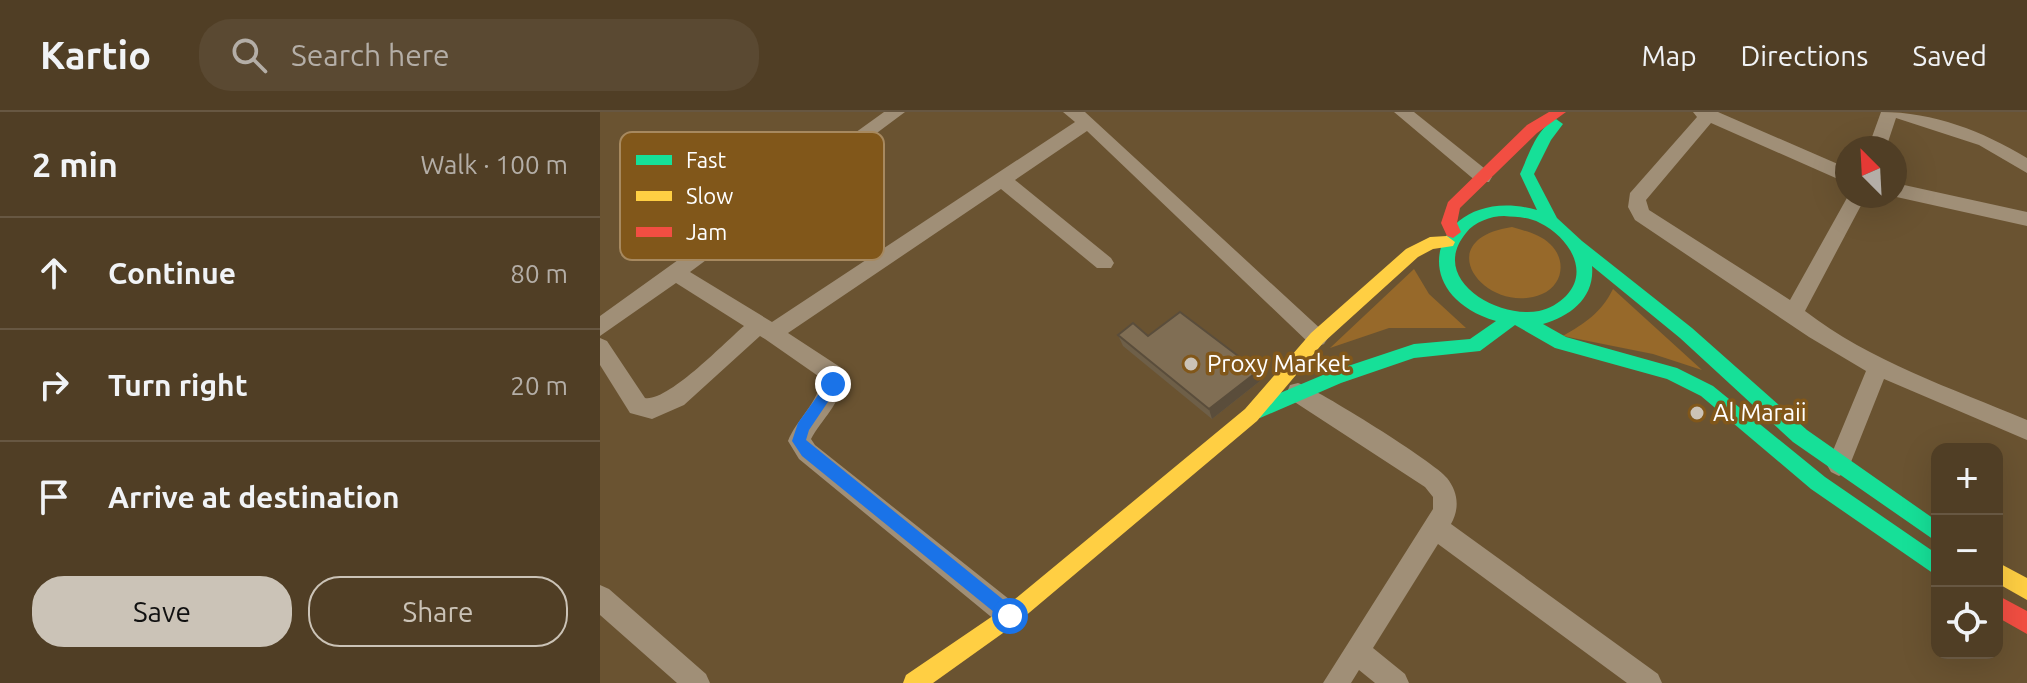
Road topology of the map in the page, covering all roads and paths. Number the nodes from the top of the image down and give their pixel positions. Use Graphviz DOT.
graph roads {
  1 [pos="896,112"];
  2 [pos="1403,112"];
  3 [pos="1559,112"];
  4 [pos="1566,112"];
  5 [pos="1890,112"];
  6 [pos="1896,112"];
  7 [pos="1705,113"];
  8 [pos="1080,117"];
  9 [pos="869,132"];
  10 [pos="1881,136"];
  11 [pos="2027,166"];
  12 [pos="1835,171"];
  13 [pos="1483,177"];
  14 [pos="1001,179"];
  15 [pos="1907,193"];
  16 [pos="1850,208"];
  17 [pos="2027,219"];
  18 [pos="1550,220"];
  19 [pos="1450,237"];
  20 [pos="1579,246"];
  21 [pos="884,254"];
  22 [pos="694,260"];
  23 [pos="874,260"];
  24 [pos="1104,263"];
  25 [pos="676,273"];
  26 [pos="1793,313"];
  27 [pos="1516,320"];
  28 [pos="600,327"];
  29 [pos="766,329"];
  30 [pos="1317,338"];
  31 [pos="600,347"];
  32 [pos="1878,367"];
  33 [pos="1298,392"];
  34 [pos="1251,415"];
  35 [pos="2027,430"];
  36 [pos="1839,465"];
  37 [pos="1435,527"];
  38 [pos="1931,529"];
  39 [pos="1931,562"];
  40 [pos="2003,576"];
  41 [pos="2027,590"];
  42 [pos="600,598"];
  43 [pos="2003,609"];
  44 [pos="1010,616"];
  45 [pos="2027,623"];
  46 [pos="1356,651"];
  47 [pos="697,683"];
  48 [pos="914,683"];
  49 [pos="1336,683"];
  50 [pos="1396,683"];
  51 [pos="1649,683"];
  1 -- 9 [label="street"];
  2 -- 13 [label="street"];
  3 -- 13 [label="street"];
  4 -- 18 [label="street"];
  5 -- 10 [label="street"];
  6 -- 11 [label="street"];
  7 -- 12 [label="street"];
  7 -- 26 [label="street"];
  8 -- 14 [label="street"];
  8 -- 30 [label="street"];
  13 -- 19 [label="street"];
  14 -- 21 [label="street"];
  14 -- 24 [label="street"];
  15 -- 17 [label="street"];
  16 -- 26 [label="street"];
  18 -- 19 [label="street"];
  18 -- 20 [label="street"];
  19 -- 27 [label="street"];
  19 -- 30 [label="street"];
  20 -- 27 [label="street"];
  20 -- 36 [label="street"];
  22 -- 25 [label="street"];
  23 -- 29 [label="street"];
  25 -- 28 [label="street"];
  25 -- 29 [label="street"];
  26 -- 32 [label="street"];
  27 -- 33 [label="street"];
  27 -- 39 [label="street"];
  29 -- 31 [label="street"];
  29 -- 44 [label="street"];
  30 -- 34 [label="street"];
  32 -- 35 [label="street"];
  32 -- 36 [label="street"];
  33 -- 34 [label="street"];
  33 -- 37 [label="street"];
  34 -- 44 [label="street"];
  36 -- 38 [label="street"];
  37 -- 46 [label="street"];
  37 -- 51 [label="street"];
  40 -- 41 [label="street"];
  42 -- 47 [label="street"];
  43 -- 45 [label="street"];
  44 -- 48 [label="street"];
  46 -- 49 [label="street"];
  46 -- 50 [label="street"];
}
